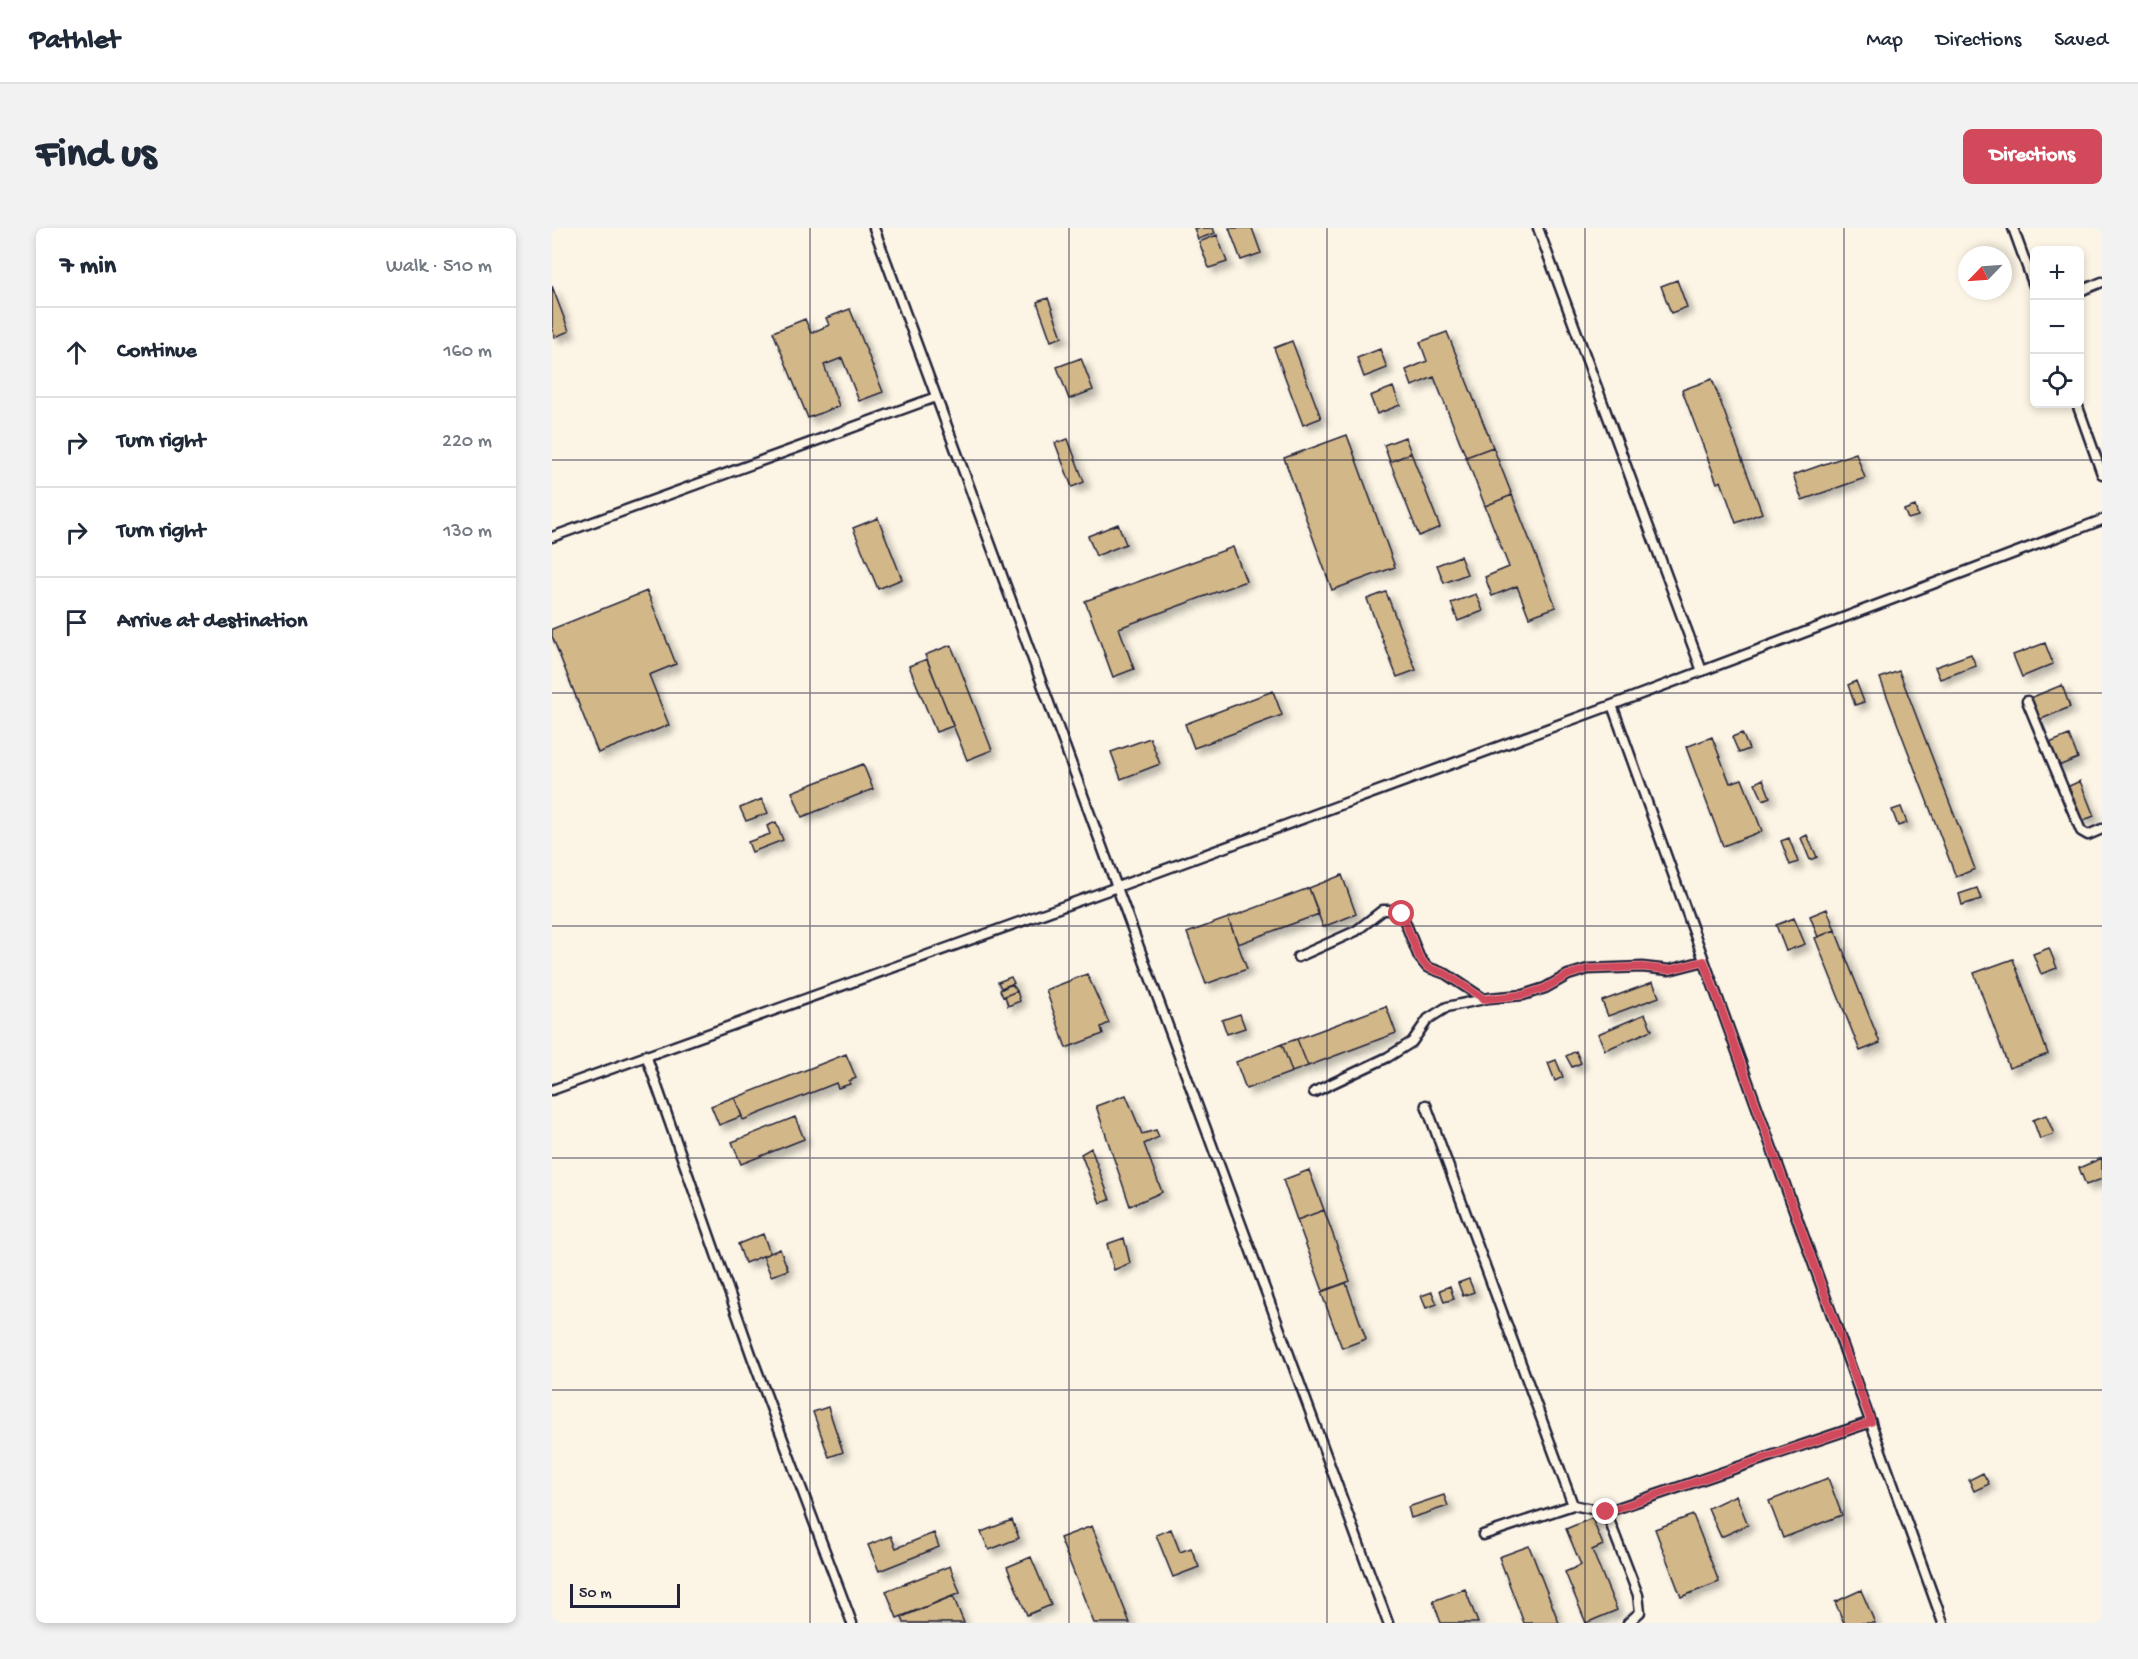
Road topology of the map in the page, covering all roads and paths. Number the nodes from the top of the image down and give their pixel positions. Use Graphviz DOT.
graph roads {
  1 [pos="874,228"];
  2 [pos="1538,228"];
  3 [pos="2013,228"];
  4 [pos="2030,275"];
  5 [pos="2102,282"];
  6 [pos="2084,289"];
  7 [pos="936,397"];
  8 [pos="2078,408"];
  9 [pos="2102,474"];
  10 [pos="2102,520"];
  11 [pos="552,537"];
  12 [pos="1702,671"];
  13 [pos="2027,701"];
  14 [pos="1612,705"];
  15 [pos="2102,829"];
  16 [pos="1117,887"];
  17 [pos="1298,957"];
  18 [pos="1704,961"];
  19 [pos="1484,999"];
  20 [pos="646,1055"];
  21 [pos="552,1090"];
  22 [pos="1314,1092"];
  23 [pos="1426,1105"];
  24 [pos="1871,1422"];
  25 [pos="1573,1505"];
  26 [pos="1606,1512"];
  27 [pos="1484,1535"];
  28 [pos="852,1623"];
  29 [pos="1388,1623"];
  30 [pos="1628,1623"];
  31 [pos="1943,1623"];
  1 -- 7 [label="lane"];
  2 -- 12 [label="lane"];
  3 -- 4 [label="lane"];
  5 -- 6 [label="lane"];
  7 -- 11 [label="lane"];
  7 -- 16 [label="lane"];
  8 -- 9 [label="lane"];
  10 -- 12 [label="lane"];
  12 -- 14 [label="lane"];
  13 -- 15 [label="lane"];
  14 -- 16 [label="lane"];
  14 -- 18 [label="lane"];
  16 -- 20 [label="lane"];
  16 -- 29 [label="lane"];
  17 -- 19 [label="lane"];
  18 -- 19 [label="lane"];
  18 -- 24 [label="lane"];
  19 -- 22 [label="lane"];
  20 -- 21 [label="lane"];
  20 -- 28 [label="lane"];
  23 -- 25 [label="lane"];
  24 -- 26 [label="lane"];
  24 -- 31 [label="lane"];
  25 -- 26 [label="lane"];
  25 -- 27 [label="lane"];
  26 -- 30 [label="lane"];
}
